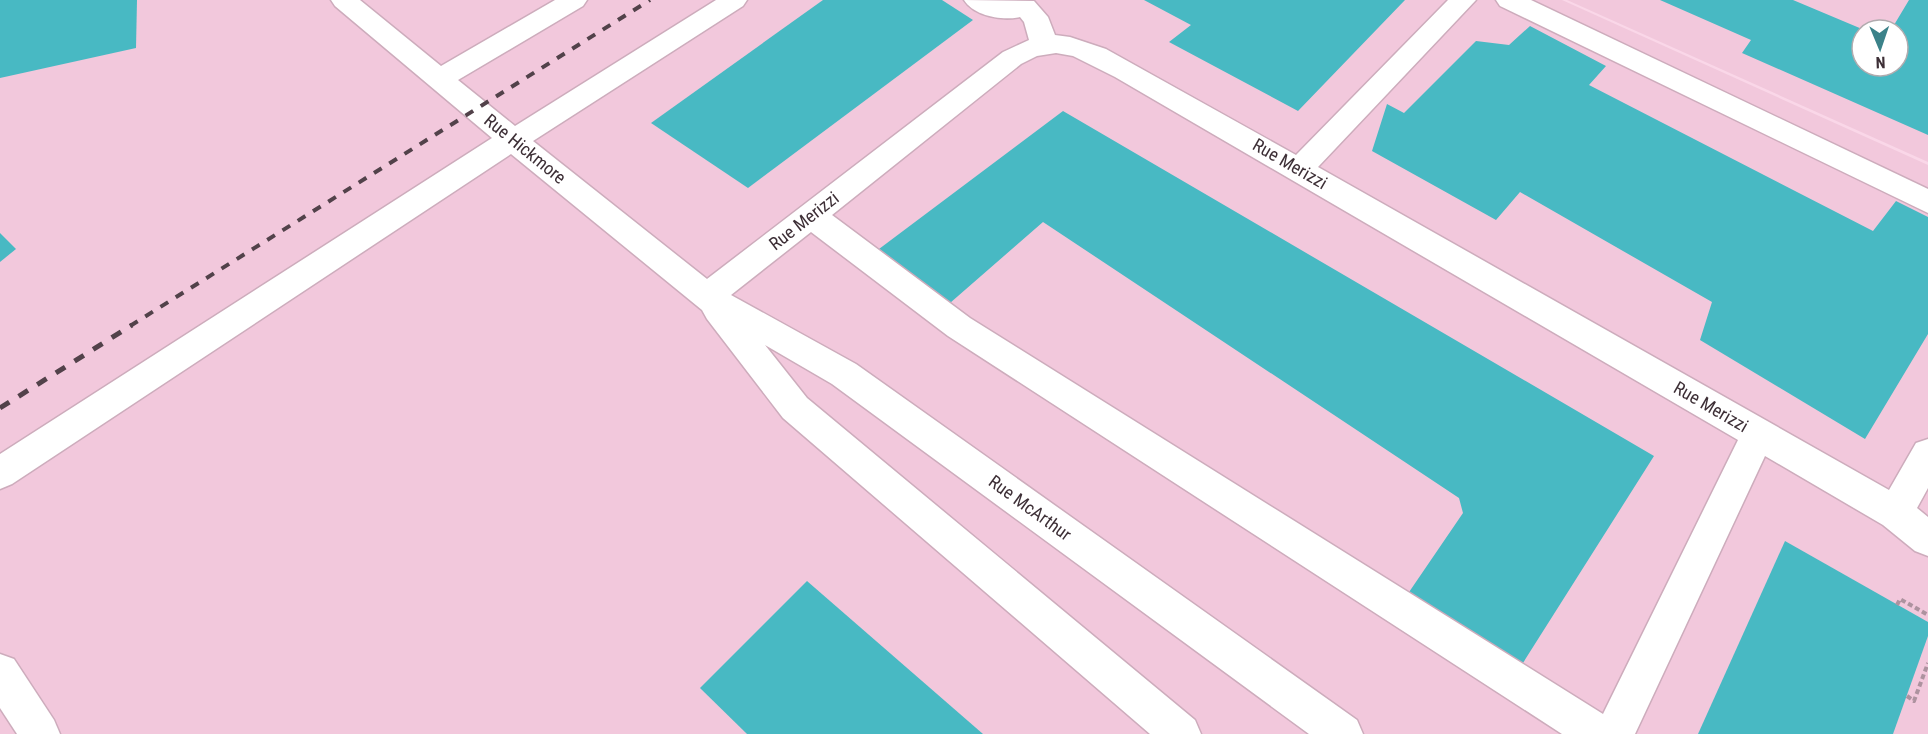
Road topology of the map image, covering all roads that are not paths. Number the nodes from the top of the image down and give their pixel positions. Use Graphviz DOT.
graph roads {
  1 [pos="344,0"];
  2 [pos="574,0"];
  3 [pos="734,0"];
  4 [pos="977,0"];
  5 [pos="1463,0"];
  6 [pos="1509,0"];
  7 [pos="1018,3"];
  8 [pos="1043,44"];
  9 [pos="439,79"];
  10 [pos="513,140"];
  11 [pos="1299,169"];
  12 [pos="1928,202"];
  13 [pos="811,216"];
  14 [pos="707,297"];
  15 [pos="1758,434"];
  16 [pos="1928,454"];
  17 [pos="0,473"];
  18 [pos="1912,519"];
  19 [pos="1928,539"];
  20 [pos="0,673"];
  21 [pos="40,734"];
  22 [pos="1180,734"];
  23 [pos="1343,734"];
  24 [pos="1599,734"];
  25 [pos="1614,734"];
  1 -- 9 [label="street, Rue Hickmore"];
  2 -- 9 [label="street"];
  3 -- 10 [label="street"];
  4 -- 7 [label="street"];
  5 -- 11 [label="street"];
  6 -- 12 [label="street"];
  7 -- 8 [label="street"];
  8 -- 11 [label="street, Rue Merizzi"];
  8 -- 13 [label="street, Rue Merizzi"];
  9 -- 10 [label="street, Rue Hickmore"];
  10 -- 14 [label="street, Rue Hickmore"];
  10 -- 17 [label="street"];
  11 -- 15 [label="street, Rue Merizzi"];
  13 -- 14 [label="street, Rue Merizzi"];
  13 -- 24 [label="street"];
  14 -- 22 [label="street"];
  14 -- 23 [label="street, Rue McArthur"];
  15 -- 18 [label="street, Rue Merizzi"];
  15 -- 25 [label="street"];
  16 -- 18 [label="street"];
  18 -- 19 [label="street, Rue Merizzi"];
  20 -- 21 [label="street"];
}
